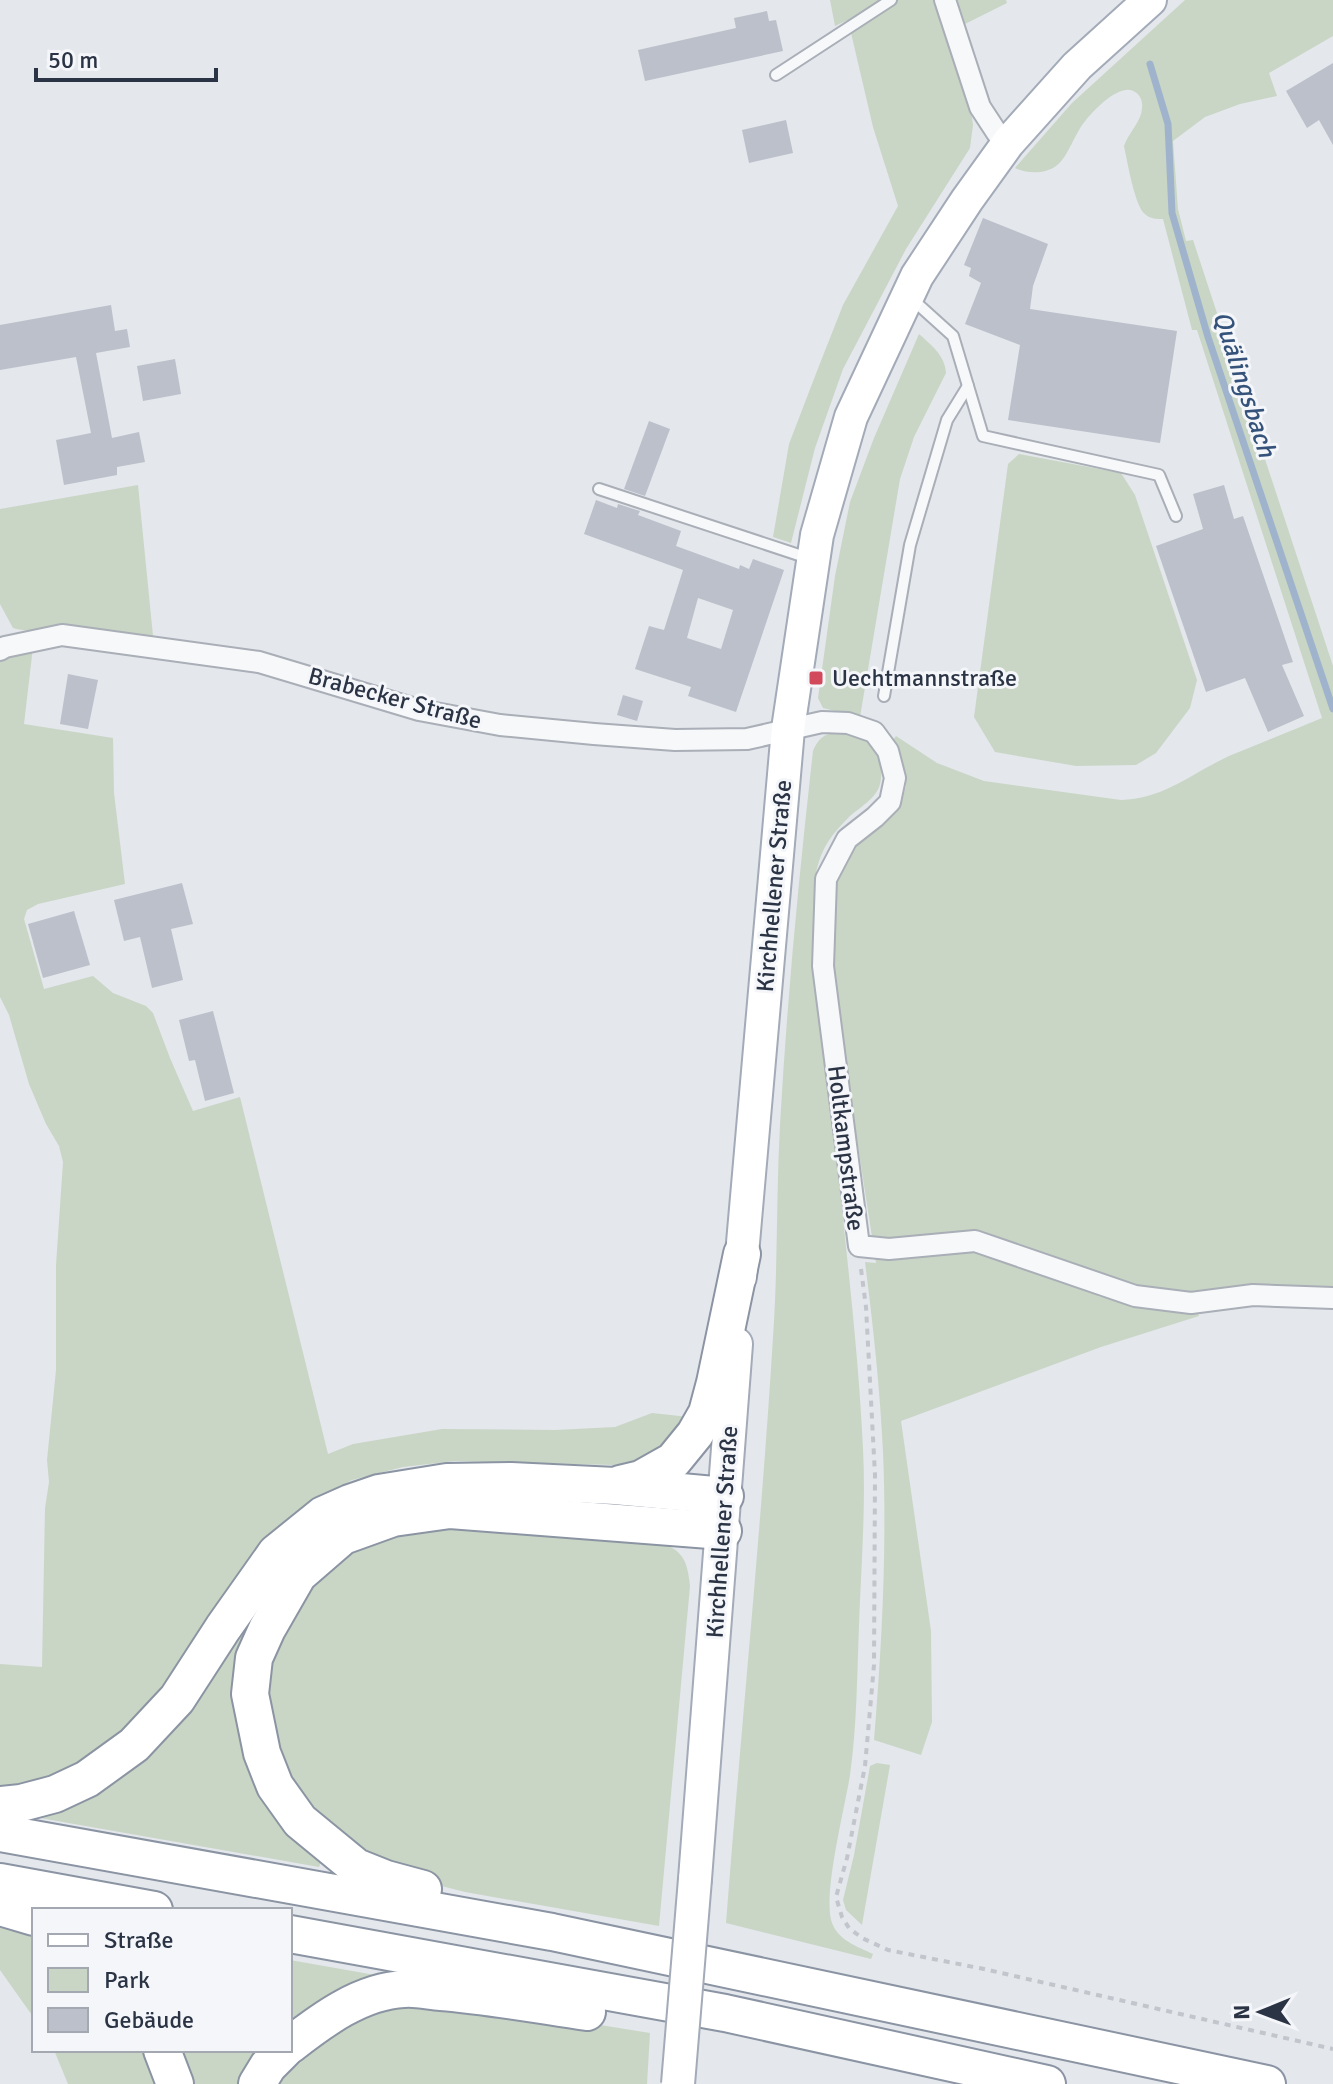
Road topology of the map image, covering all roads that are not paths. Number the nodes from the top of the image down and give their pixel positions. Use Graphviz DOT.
graph roads {
  1 [pos="891,0"];
  2 [pos="945,0"];
  3 [pos="1150,0"];
  4 [pos="776,75"];
  5 [pos="1008,143"];
  6 [pos="908,295"];
  7 [pos="968,386"];
  8 [pos="599,489"];
  9 [pos="1176,516"];
  10 [pos="813,560"];
  11 [pos="2,644"];
  12 [pos="884,696"];
  13 [pos="788,729"];
  14 [pos="742,1254"];
  15 [pos="1333,1298"];
  16 [pos="615,1486"];
  17 [pos="724,1514"];
  18 [pos="0,1805"];
  19 [pos="0,1833"];
  20 [pos="0,1882"];
  21 [pos="0,1907"];
  22 [pos="143,1908"];
  23 [pos="32,1916"];
  24 [pos="552,1932"];
  25 [pos="292,1934"];
  26 [pos="725,2013"];
  27 [pos="292,2043"];
  28 [pos="163,2052"];
  29 [pos="282,2052"];
  30 [pos="175,2084"];
  31 [pos="257,2084"];
  32 [pos="678,2084"];
  33 [pos="1047,2084"];
  34 [pos="1267,2084"];
  1 -- 4 [label="lane"];
  2 -- 5 [label="street"];
  3 -- 5 [label="main road, Kirchhellener Straße"];
  5 -- 6 [label="main road, Kirchhellener Straße"];
  6 -- 7 [label="lane"];
  6 -- 10 [label="main road, Kirchhellener Straße"];
  7 -- 9 [label="lane"];
  7 -- 12 [label="lane"];
  8 -- 10 [label="lane"];
  10 -- 13 [label="main road, Kirchhellener Straße"];
  11 -- 13 [label="street, Brabecker Straße"];
  13 -- 14 [label="main road, Kirchhellener Straße"];
  13 -- 15 [label="street, Holtkampstraße"];
  14 -- 16 [label="highway"];
  14 -- 17 [label="main road, Kirchhellener Straße"];
  16 -- 17 [label="highway"];
  16 -- 18 [label="highway"];
  17 -- 24 [label="highway"];
  17 -- 32 [label="main road, Kirchhellener Straße, bridge"];
  19 -- 24 [label="highway"];
  20 -- 22 [label="highway"];
  21 -- 23 [label="highway"];
  24 -- 34 [label="highway"];
  25 -- 26 [label="highway"];
  26 -- 27 [label="highway"];
  26 -- 33 [label="highway"];
  28 -- 30 [label="highway"];
  29 -- 31 [label="highway"];
}
